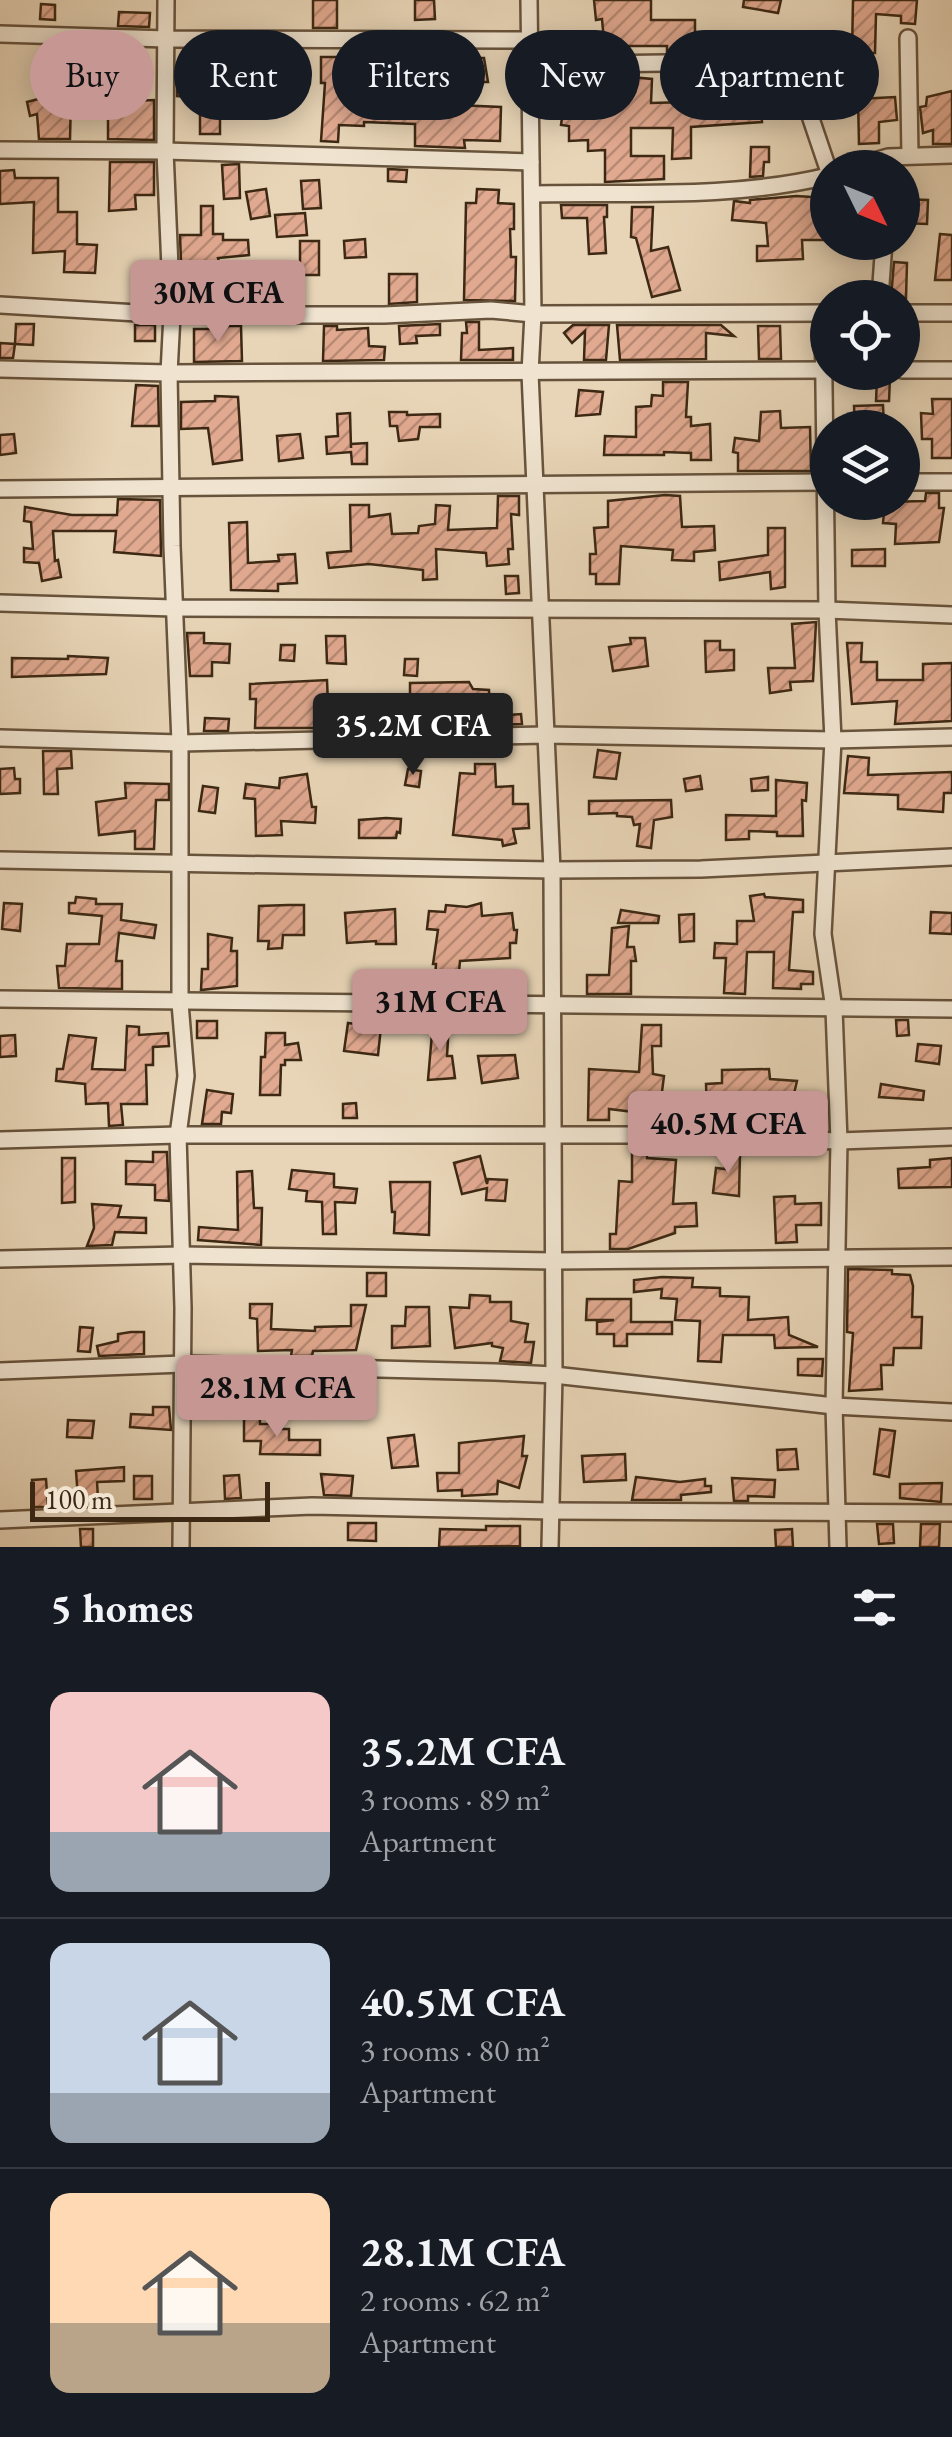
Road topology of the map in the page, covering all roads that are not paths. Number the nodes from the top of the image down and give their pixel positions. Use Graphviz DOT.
graph roads {
  1 [pos="166,0"];
  2 [pos="529,0"];
  3 [pos="530,30"];
  4 [pos="0,34"];
  5 [pos="908,38"];
  6 [pos="167,40"];
  7 [pos="505,40"];
  8 [pos="640,63"];
  9 [pos="531,120"];
  10 [pos="0,150"];
  11 [pos="821,150"];
  12 [pos="910,150"];
  13 [pos="165,151"];
  14 [pos="920,155"];
  15 [pos="952,155"];
  16 [pos="531,162"];
  17 [pos="810,178"];
  18 [pos="532,194"];
  19 [pos="0,305"];
  20 [pos="810,313"];
  21 [pos="920,313"];
  22 [pos="952,313"];
  23 [pos="533,314"];
  24 [pos="172,315"];
  25 [pos="0,368"];
  26 [pos="810,370"];
  27 [pos="920,370"];
  28 [pos="952,370"];
  29 [pos="169,373"];
  30 [pos="530,373"];
  31 [pos="810,482"];
  32 [pos="920,482"];
  33 [pos="952,482"];
  34 [pos="533,487"];
  35 [pos="0,489"];
  36 [pos="172,489"];
  37 [pos="826,520"];
  38 [pos="0,603"];
  39 [pos="174,608"];
  40 [pos="539,609"];
  41 [pos="827,610"];
  42 [pos="952,615"];
  43 [pos="546,735"];
  44 [pos="952,736"];
  45 [pos="0,738"];
  46 [pos="833,740"];
  47 [pos="180,743"];
  48 [pos="952,857"];
  49 [pos="0,860"];
  50 [pos="827,862"];
  51 [pos="182,865"];
  52 [pos="552,870"];
  53 [pos="0,1000"];
  54 [pos="180,1003"];
  55 [pos="552,1007"];
  56 [pos="834,1009"];
  57 [pos="952,1009"];
  58 [pos="178,1134"];
  59 [pos="554,1135"];
  60 [pos="952,1138"];
  61 [pos="0,1140"];
  62 [pos="839,1141"];
  63 [pos="182,1255"];
  64 [pos="835,1256"];
  65 [pos="952,1258"];
  66 [pos="0,1259"];
  67 [pos="554,1261"];
  68 [pos="182,1364"];
  69 [pos="0,1371"];
  70 [pos="554,1375"];
  71 [pos="834,1406"];
  72 [pos="952,1412"];
  73 [pos="551,1512"];
  74 [pos="838,1512"];
  75 [pos="952,1513"];
  76 [pos="180,1514"];
  77 [pos="0,1520"];
  78 [pos="180,1547"];
  79 [pos="550,1547"];
  80 [pos="838,1547"];
  1 -- 6 [label="street"];
  2 -- 3 [label="street"];
  4 -- 6 [label="street"];
  5 -- 12 [label="street"];
  6 -- 7 [label="street"];
  6 -- 13 [label="street"];
  8 -- 11 [label="street"];
  9 -- 16 [label="street"];
  10 -- 13 [label="street"];
  13 -- 16 [label="street"];
  13 -- 24 [label="street"];
  14 -- 15 [label="street"];
  16 -- 18 [label="street"];
  17 -- 18 [label="street"];
  18 -- 23 [label="street"];
  19 -- 24 [label="street"];
  20 -- 23 [label="street"];
  21 -- 22 [label="street"];
  23 -- 24 [label="street"];
  23 -- 30 [label="street"];
  24 -- 29 [label="street"];
  25 -- 29 [label="street"];
  26 -- 30 [label="street"];
  27 -- 28 [label="street"];
  29 -- 30 [label="street"];
  29 -- 36 [label="street"];
  30 -- 34 [label="street"];
  31 -- 34 [label="street"];
  32 -- 33 [label="street"];
  34 -- 36 [label="street"];
  34 -- 40 [label="street"];
  35 -- 36 [label="street"];
  36 -- 39 [label="street"];
  37 -- 41 [label="street"];
  38 -- 39 [label="street"];
  39 -- 40 [label="street"];
  39 -- 47 [label="street"];
  40 -- 41 [label="street"];
  40 -- 43 [label="street"];
  41 -- 42 [label="street"];
  41 -- 46 [label="street"];
  43 -- 46 [label="street"];
  43 -- 47 [label="street"];
  43 -- 52 [label="street"];
  44 -- 46 [label="street"];
  45 -- 47 [label="street"];
  46 -- 50 [label="street"];
  47 -- 51 [label="street"];
  48 -- 50 [label="street"];
  49 -- 51 [label="street"];
  50 -- 52 [label="street"];
  50 -- 56 [label="street"];
  51 -- 52 [label="street"];
  51 -- 54 [label="street"];
  52 -- 55 [label="street"];
  53 -- 54 [label="street"];
  54 -- 55 [label="street"];
  54 -- 58 [label="street"];
  55 -- 56 [label="street"];
  55 -- 59 [label="street"];
  56 -- 57 [label="street"];
  56 -- 62 [label="street"];
  58 -- 59 [label="street"];
  58 -- 61 [label="street"];
  58 -- 63 [label="street"];
  59 -- 62 [label="street"];
  59 -- 67 [label="street"];
  60 -- 62 [label="street"];
  62 -- 64 [label="street"];
  63 -- 66 [label="street"];
  63 -- 67 [label="street"];
  63 -- 68 [label="street"];
  64 -- 65 [label="street"];
  64 -- 67 [label="street"];
  64 -- 71 [label="street"];
  67 -- 70 [label="street"];
  68 -- 69 [label="street"];
  68 -- 70 [label="street"];
  68 -- 76 [label="street"];
  70 -- 71 [label="street"];
  70 -- 73 [label="street"];
  71 -- 72 [label="street"];
  71 -- 74 [label="street"];
  73 -- 74 [label="street"];
  73 -- 76 [label="street"];
  73 -- 79 [label="street"];
  74 -- 75 [label="street"];
  74 -- 80 [label="street"];
  76 -- 77 [label="street"];
  76 -- 78 [label="street"];
}
